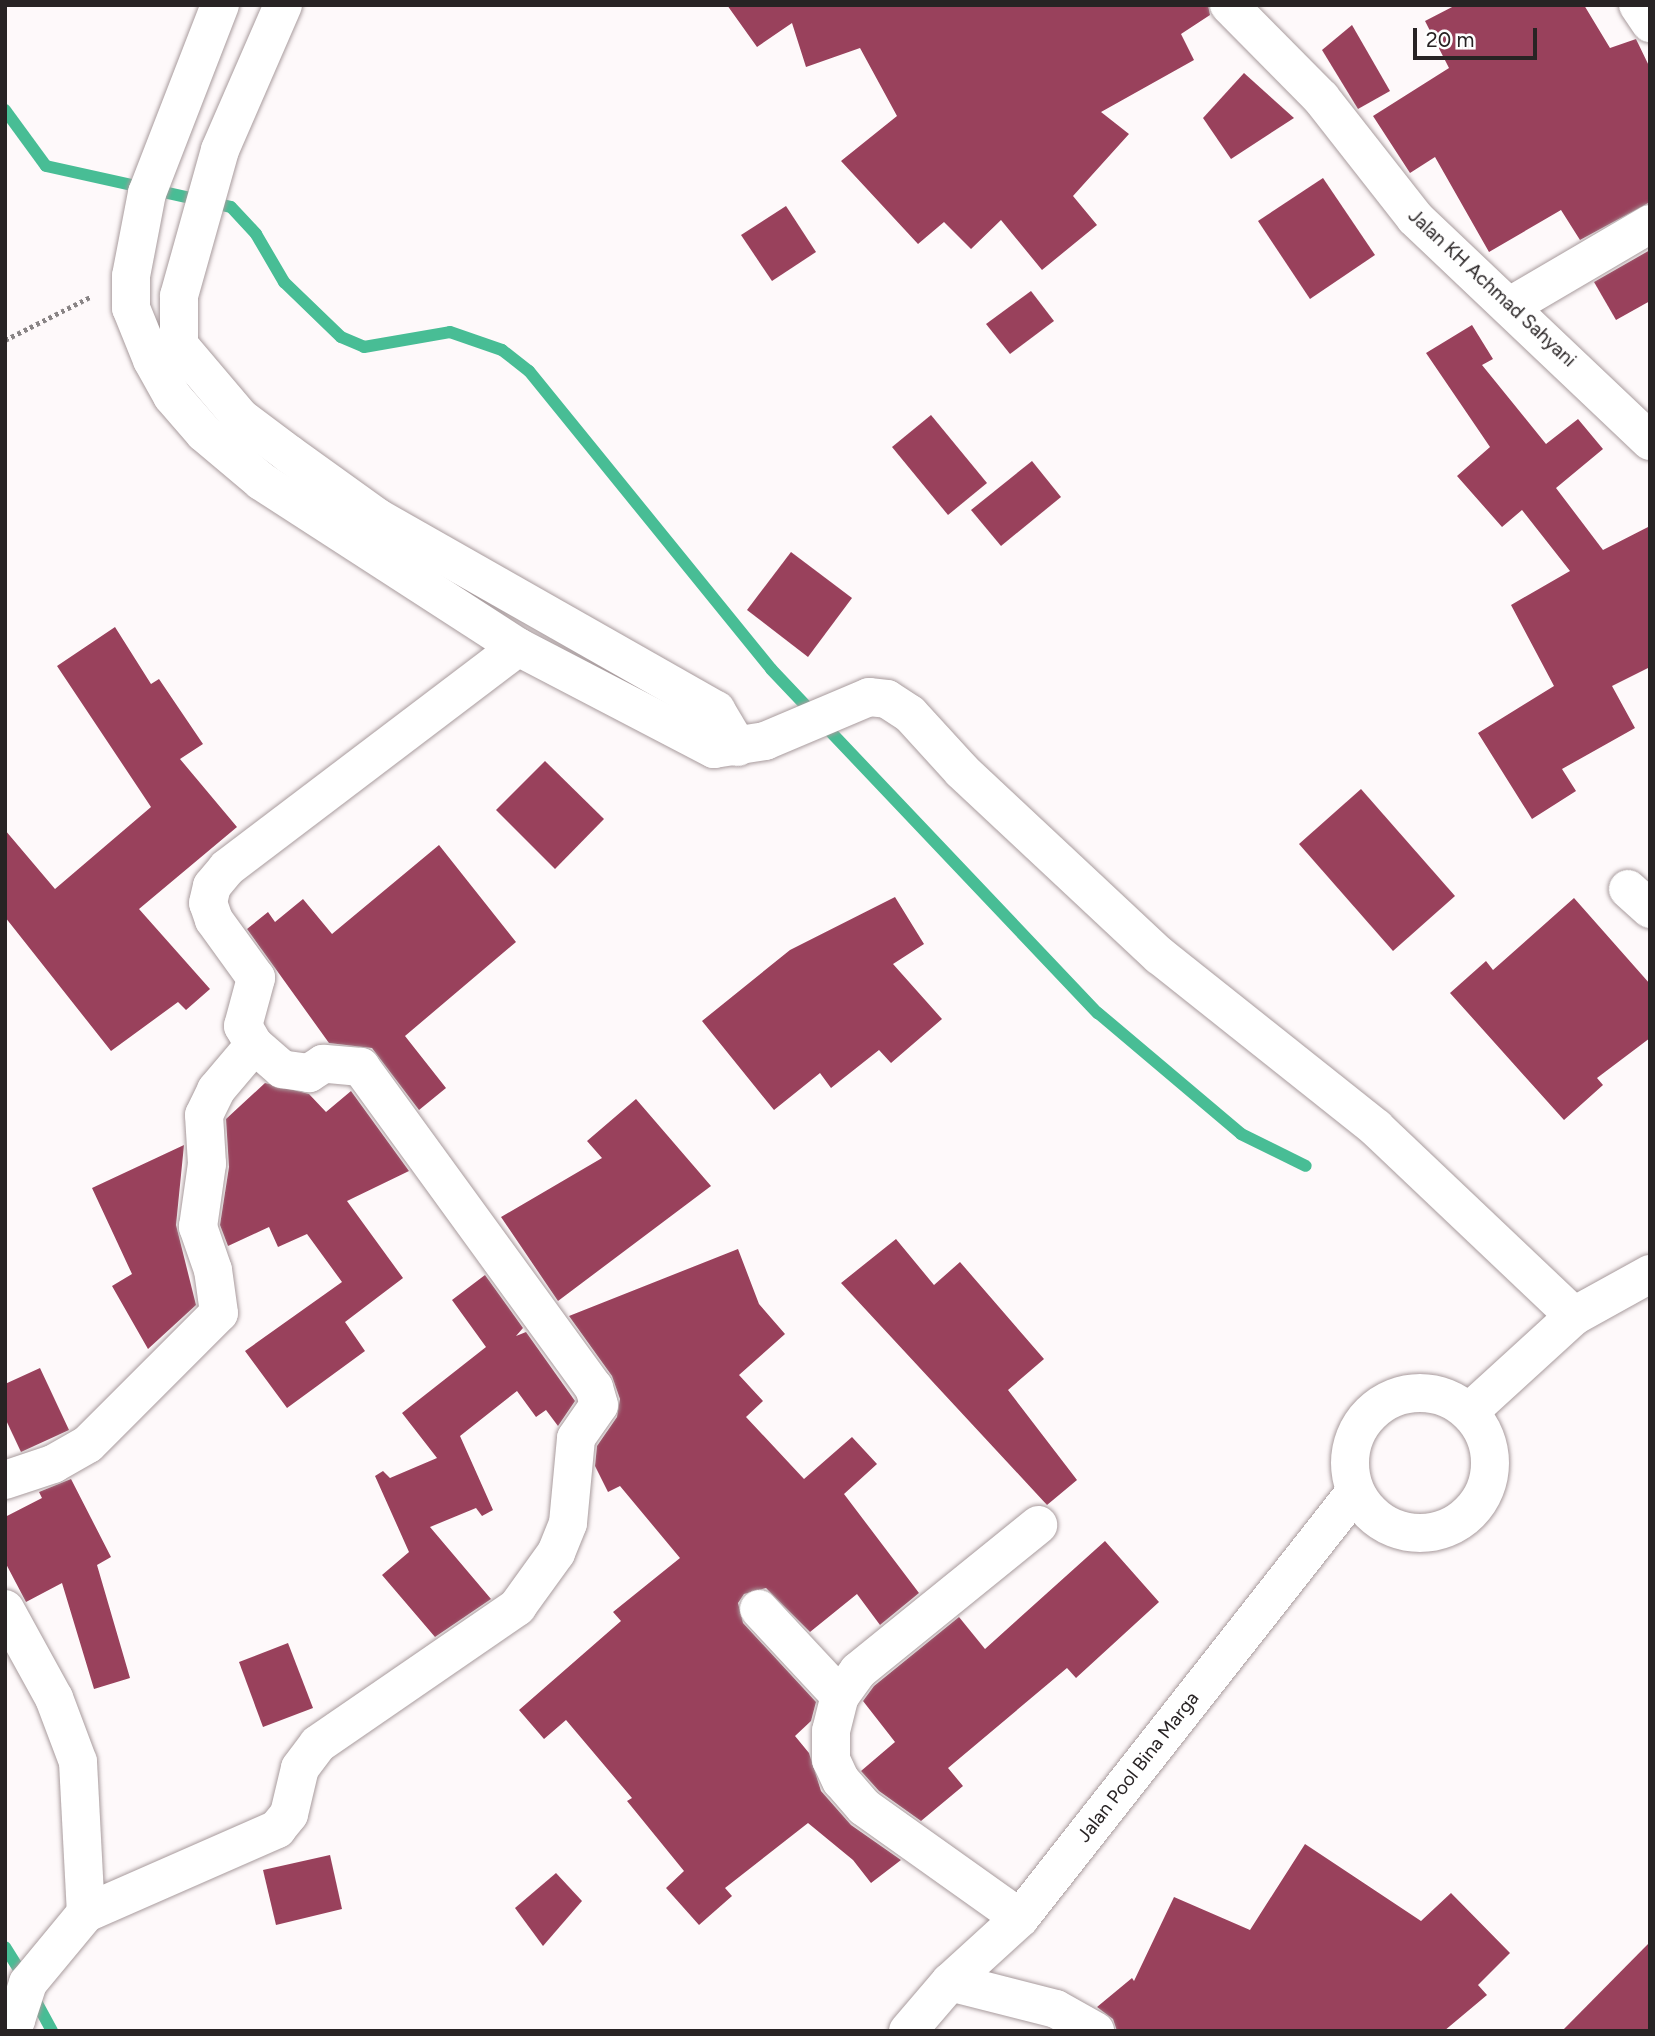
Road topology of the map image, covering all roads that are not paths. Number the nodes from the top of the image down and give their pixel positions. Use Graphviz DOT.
graph roads {
  1 [pos="220,5"];
  2 [pos="283,5"];
  3 [pos="1229,5"];
  4 [pos="1638,5"];
  5 [pos="1650,23"];
  6 [pos="142,211"];
  7 [pos="201,222"];
  8 [pos="1650,224"];
  9 [pos="1512,305"];
  10 [pos="1650,441"];
  11 [pos="518,646"];
  12 [pos="738,747"];
  13 [pos="254,1045"];
  14 [pos="1650,1274"];
  15 [pos="1574,1316"];
  16 [pos="1469,1412"];
  17 [pos="5,1480"];
  18 [pos="1355,1492"];
  19 [pos="1038,1525"];
  20 [pos="5,1609"];
  21 [pos="759,1609"];
  22 [pos="840,1696"];
  23 [pos="86,1913"];
  24 [pos="1020,1918"];
  25 [pos="950,1982"];
  26 [pos="11,2025"];
  27 [pos="908,2031"];
  28 [pos="1096,2031"];
  1 -- 6 [label="street"];
  2 -- 7 [label="street"];
  3 -- 9 [label="street, Jalan KH Achmad Sahyani"];
  4 -- 5 [label="street"];
  6 -- 7 [label="street"];
  6 -- 11 [label="street"];
  7 -- 12 [label="street"];
  8 -- 9 [label="street"];
  9 -- 10 [label="street, Jalan KH Achmad Sahyani"];
  11 -- 12 [label="street"];
  11 -- 13 [label="street"];
  12 -- 15 [label="street"];
  13 -- 17 [label="street"];
  13 -- 23 [label="street"];
  14 -- 15 [label="street"];
  15 -- 16 [label="street"];
  16 -- 18 [label="street"];
  16 -- 18 [label="street"];
  18 -- 24 [label="street, Jalan Pool Bina Marga"];
  19 -- 22 [label="street"];
  20 -- 23 [label="street"];
  21 -- 22 [label="street"];
  22 -- 24 [label="street"];
  23 -- 26 [label="street"];
  24 -- 25 [label="street, Jalan Pool Bina Marga"];
  25 -- 27 [label="street, Jalan Pool Bina Marga"];
  25 -- 28 [label="street"];
}
